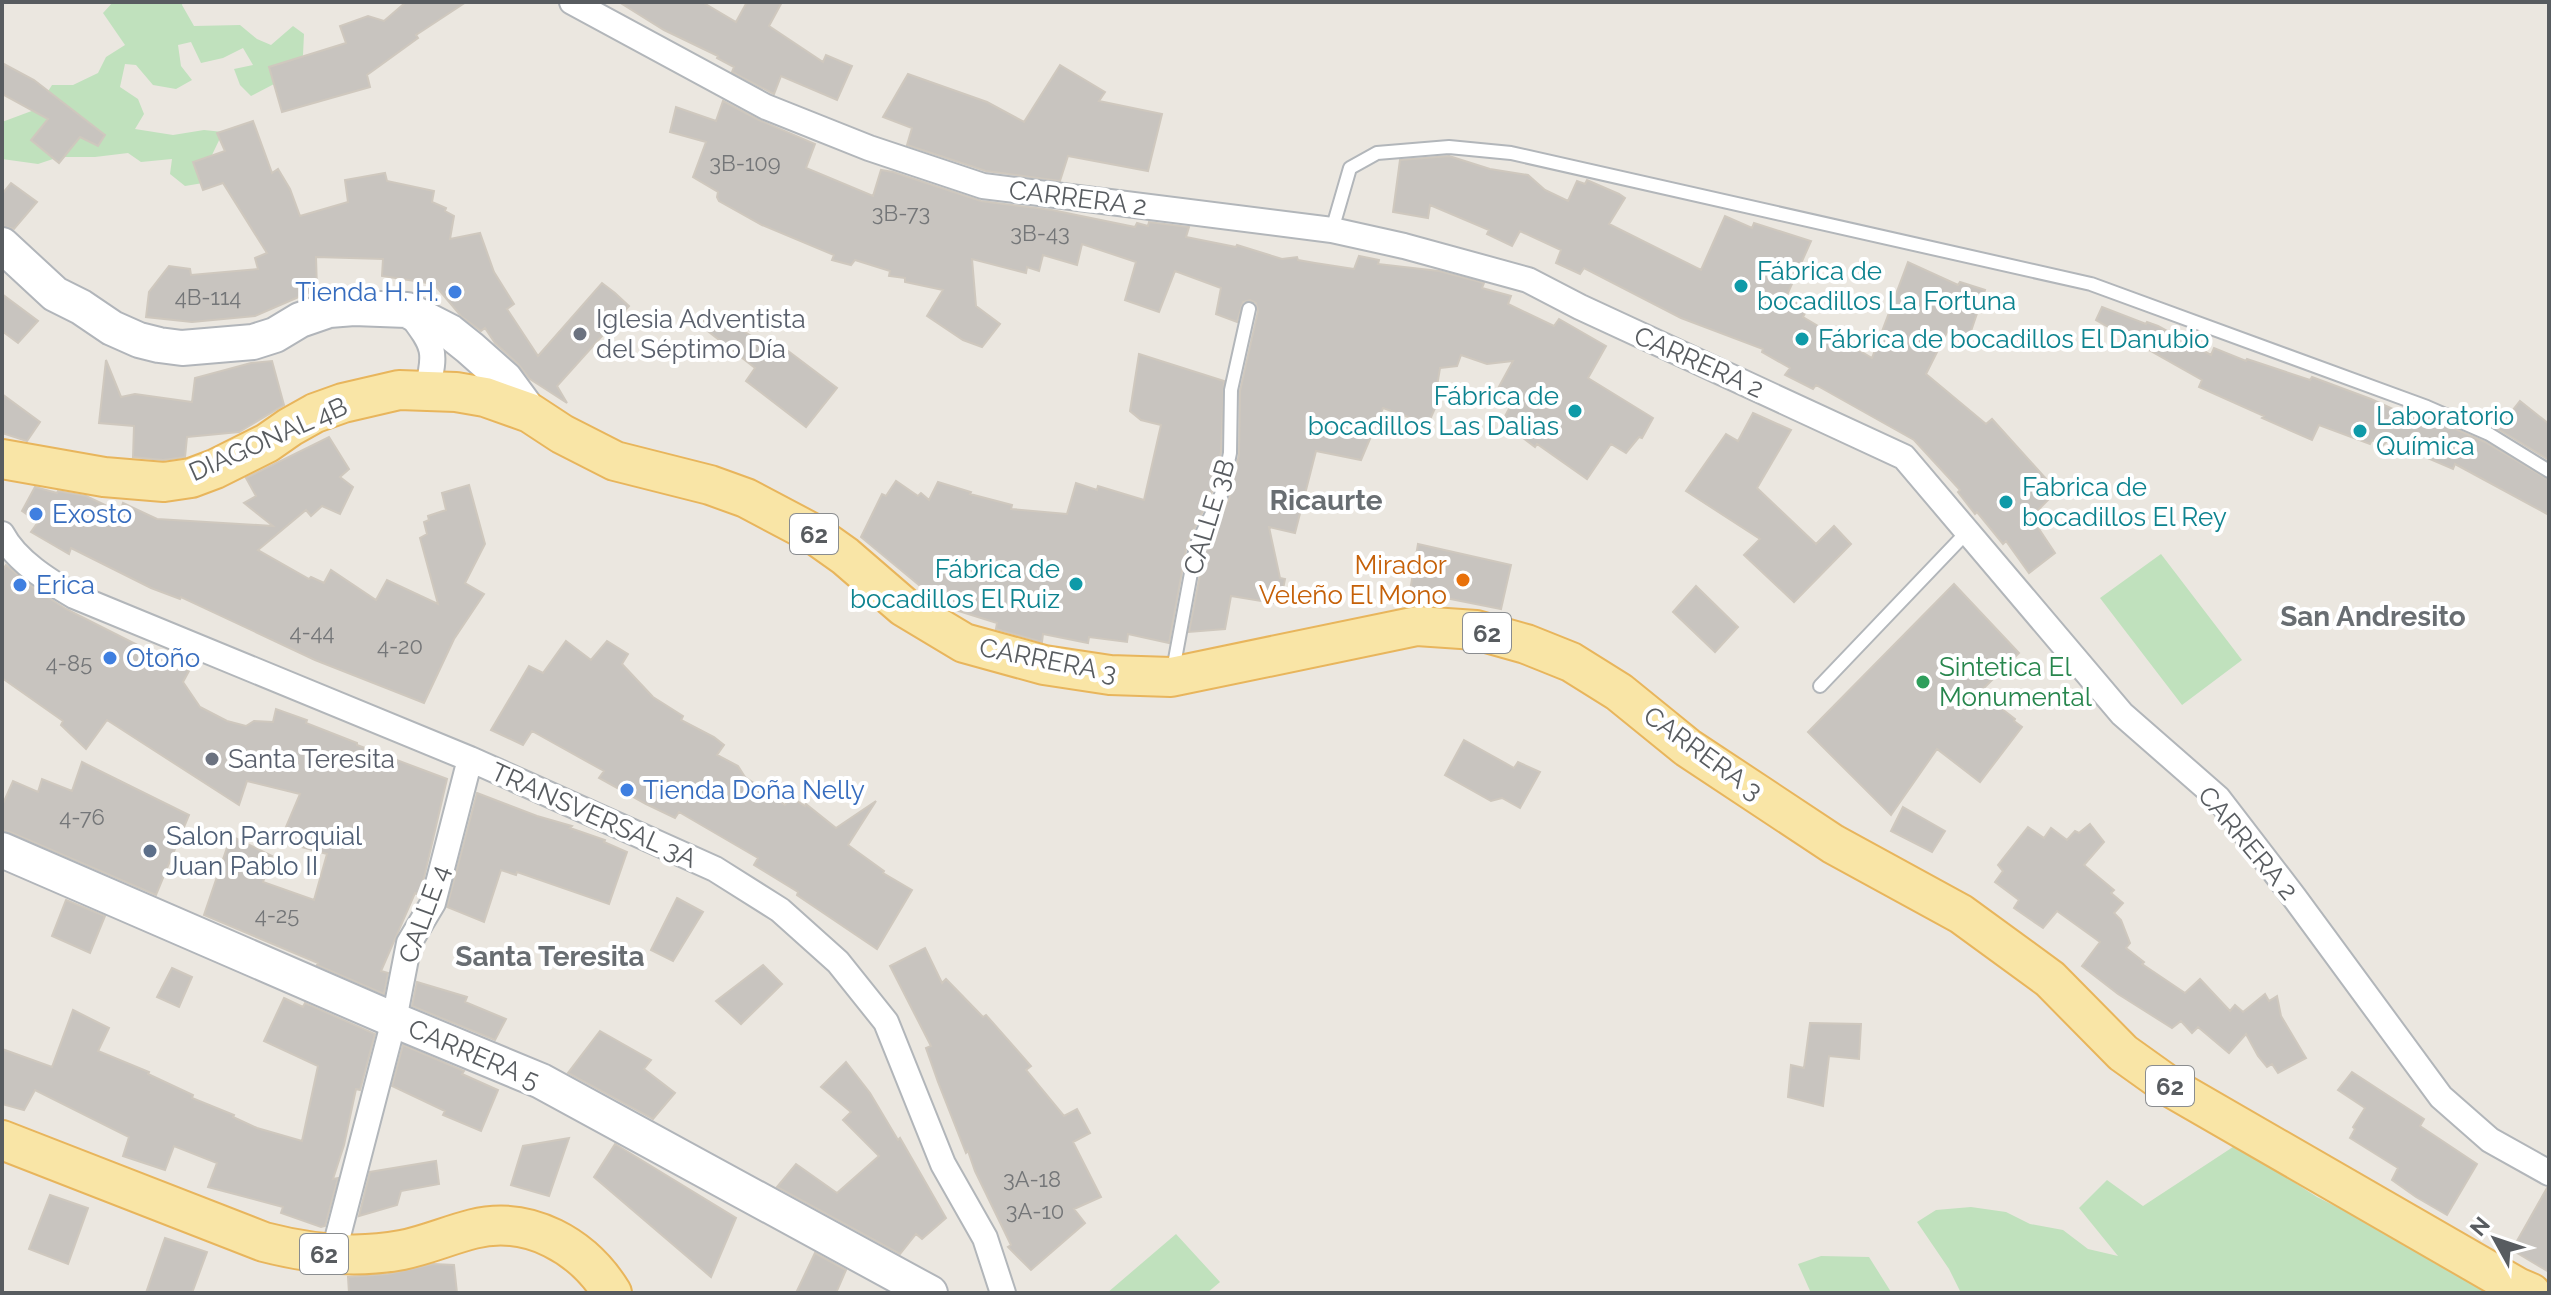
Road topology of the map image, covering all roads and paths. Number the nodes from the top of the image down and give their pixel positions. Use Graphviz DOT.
graph roads {
  1 [pos="572,2"];
  2 [pos="1332,230"];
  3 [pos="2,245"];
  4 [pos="1249,309"];
  5 [pos="407,310"];
  6 [pos="427,389"];
  7 [pos="530,413"];
  8 [pos="2,459"];
  9 [pos="2549,471"];
  10 [pos="1967,532"];
  11 [pos="3,538"];
  12 [pos="1171,677"];
  13 [pos="1820,686"];
  14 [pos="470,759"];
  15 [pos="2,850"];
  16 [pos="394,1020"];
  17 [pos="2,1140"];
  18 [pos="2549,1173"];
  19 [pos="333,1255"];
  20 [pos="612,1293"];
  21 [pos="930,1293"];
  22 [pos="1003,1293"];
  23 [pos="2531,1293"];
  1 -- 2 [label="street, CARRERA 2"];
  2 -- 9 [label="lane"];
  2 -- 10 [label="street, CARRERA 2"];
  3 -- 5 [label="street, CARRERA 3"];
  4 -- 12 [label="lane, CALLE 3B"];
  5 -- 6 [label="street"];
  5 -- 7 [label="street, CARRERA 3"];
  6 -- 7 [label="main road, DIAGONAL 4B / 62"];
  6 -- 8 [label="main road, DIAGONAL 4B / 62"];
  7 -- 12 [label="main road, CARRERA 3 / 62"];
  10 -- 13 [label="lane"];
  10 -- 18 [label="street, CARRERA 2"];
  11 -- 14 [label="street, TRANSVERSAL 3A"];
  12 -- 23 [label="main road, CARRERA 3 / 62"];
  14 -- 16 [label="street, CALLE 4"];
  14 -- 22 [label="street, TRANSVERSAL 3A"];
  15 -- 16 [label="street, CARRERA 5"];
  16 -- 19 [label="street, CALLE 4"];
  16 -- 21 [label="street, CARRERA 5"];
  17 -- 19 [label="main road, 62"];
  19 -- 20 [label="main road, 62"];
}
